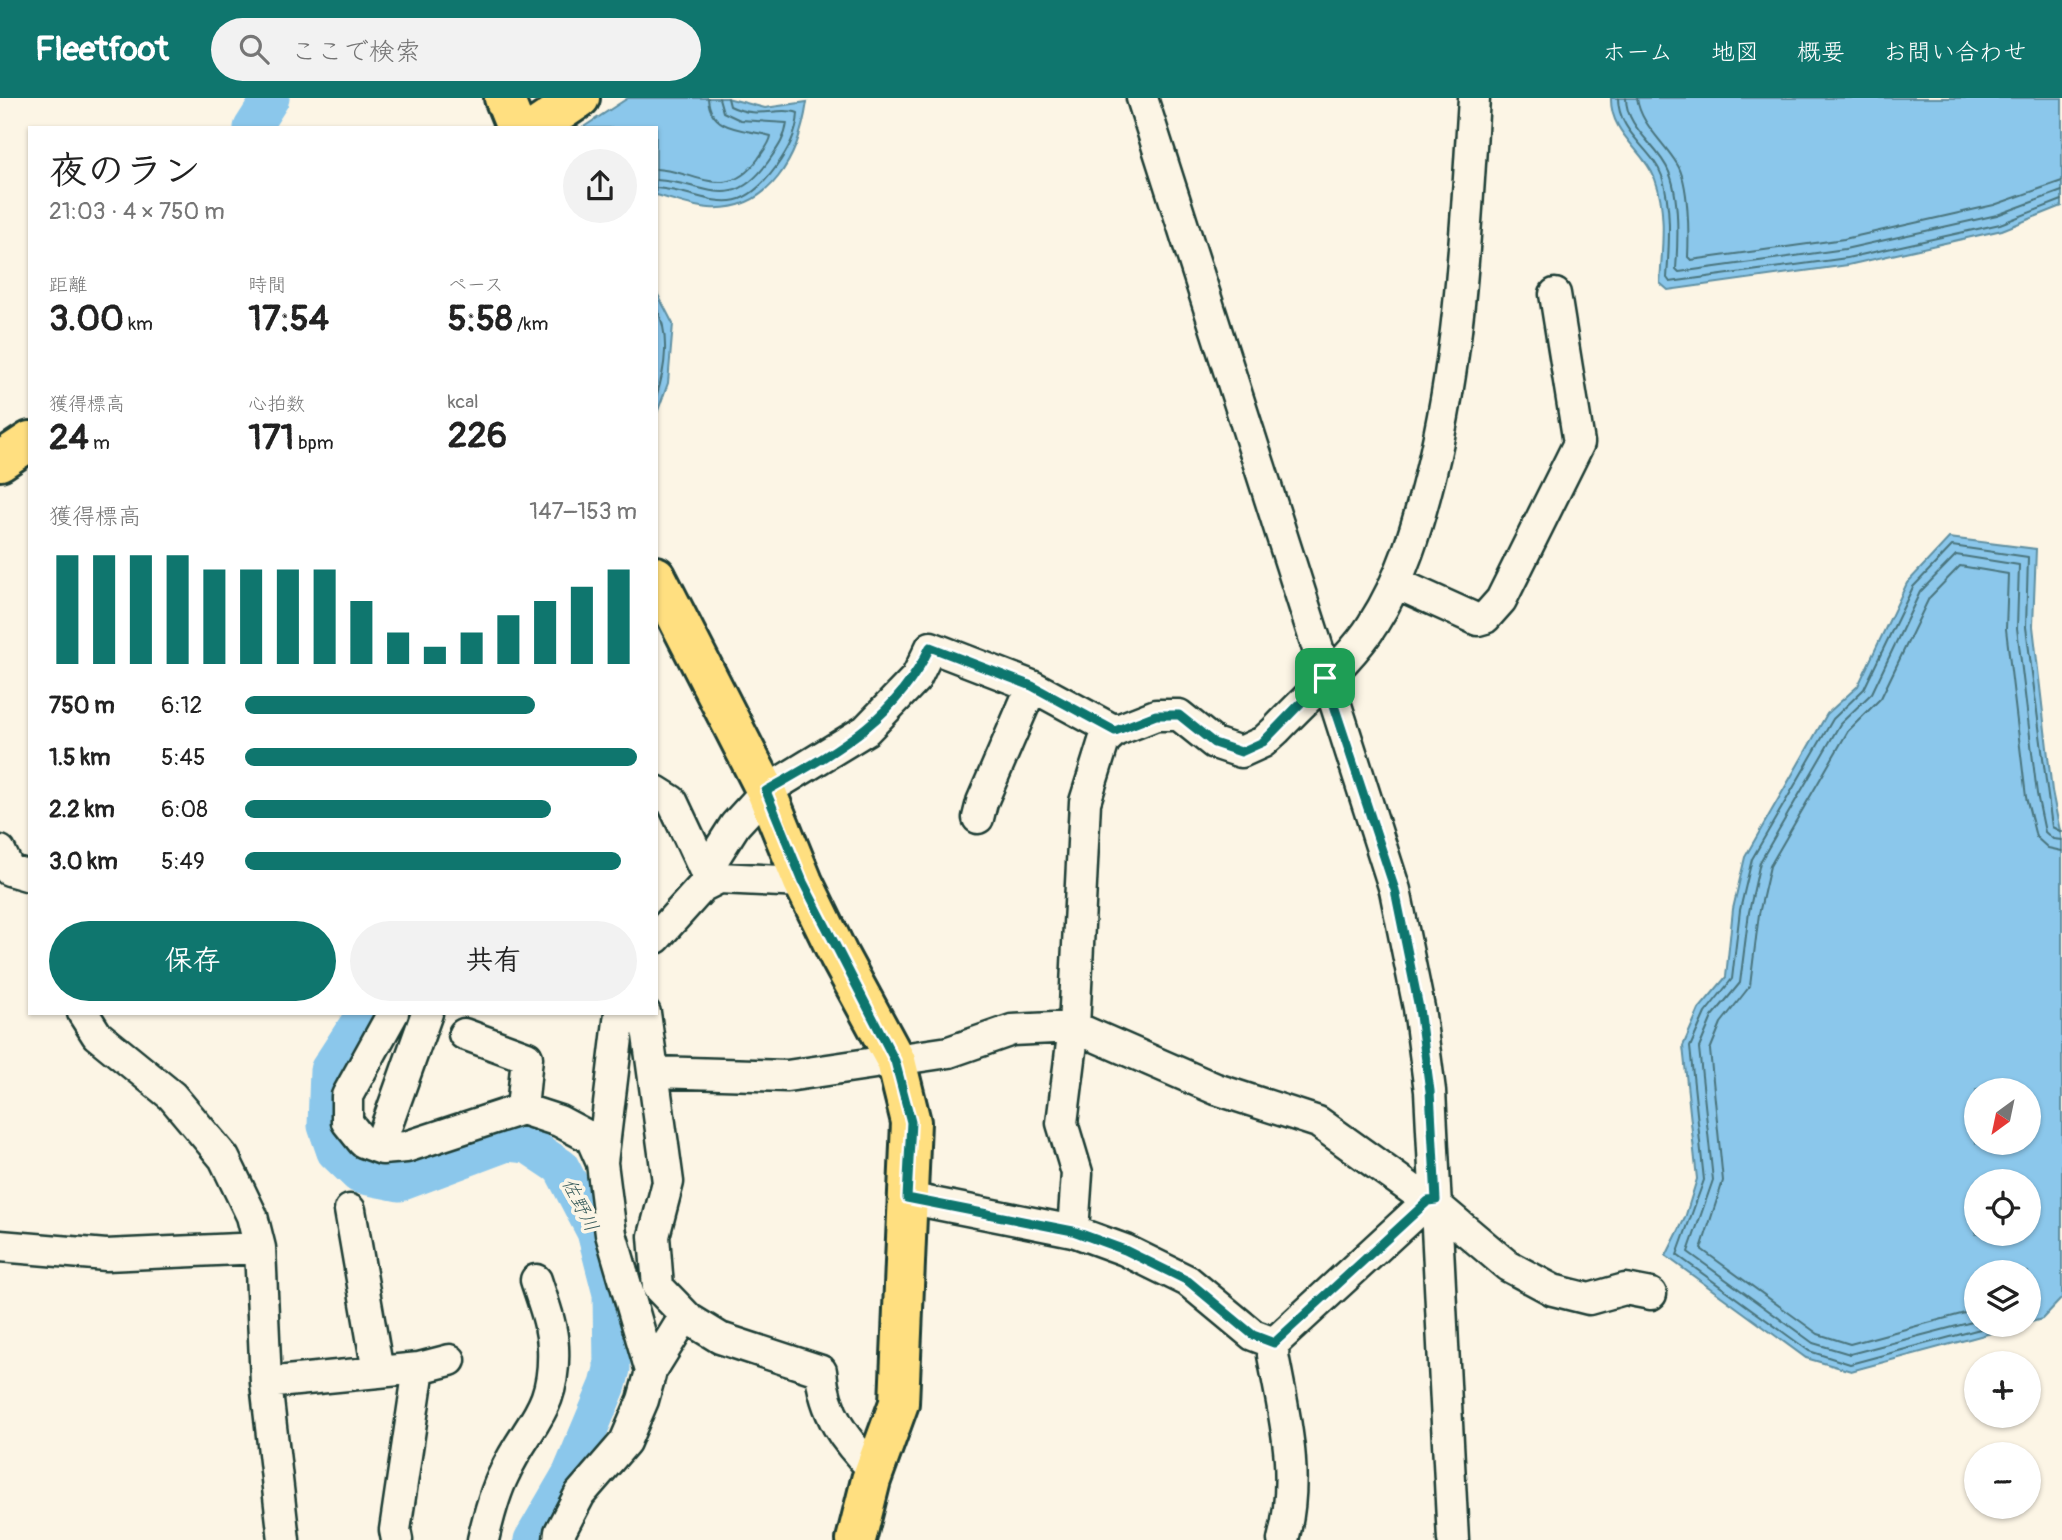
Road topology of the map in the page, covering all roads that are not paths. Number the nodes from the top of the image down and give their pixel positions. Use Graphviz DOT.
graph roads {
  1 [pos="504,98"];
  2 [pos="580,98"];
  3 [pos="1142,98"];
  4 [pos="1474,98"];
  5 [pos="515,126"];
  6 [pos="540,126"];
  7 [pos="1555,294"];
  8 [pos="28,442"];
  9 [pos="0,461"];
  10 [pos="658,580"];
  11 [pos="1396,583"];
  12 [pos="1325,678"];
  13 [pos="1032,686"];
  14 [pos="1115,731"];
  15 [pos="766,791"];
  16 [pos="658,792"];
  17 [pos="978,818"];
  18 [pos="708,877"];
  19 [pos="803,882"];
  20 [pos="658,936"];
  21 [pos="84,1015"];
  22 [pos="392,1015"];
  23 [pos="426,1015"];
  24 [pos="620,1015"];
  25 [pos="645,1015"];
  26 [pos="1074,1027"];
  27 [pos="464,1034"];
  28 [pos="378,1041"];
  29 [pos="413,1052"];
  30 [pos="895,1061"];
  31 [pos="654,1072"];
  32 [pos="522,1109"];
  33 [pos="379,1147"];
  34 [pos="602,1163"];
  35 [pos="907,1198"];
  36 [pos="1434,1202"];
  37 [pos="350,1210"];
  38 [pos="1073,1231"];
  39 [pos="0,1246"];
  40 [pos="260,1248"];
  41 [pos="536,1280"];
  42 [pos="1651,1294"];
  43 [pos="685,1316"];
  44 [pos="1274,1343"];
  45 [pos="450,1360"];
  46 [pos="419,1368"];
  47 [pos="652,1371"];
  48 [pos="378,1372"];
  49 [pos="266,1383"];
  50 [pos="874,1470"];
  51 [pos="284,1540"];
  52 [pos="397,1540"];
  53 [pos="483,1540"];
  54 [pos="559,1540"];
  55 [pos="856,1540"];
  56 [pos="1283,1540"];
  57 [pos="1453,1540"];
  1 -- 5 [label="main road"];
  2 -- 6 [label="main road"];
  3 -- 12 [label="street"];
  4 -- 11 [label="street"];
  7 -- 11 [label="street"];
  8 -- 9 [label="main road"];
  10 -- 15 [label="main road"];
  11 -- 12 [label="street"];
  12 -- 14 [label="street"];
  12 -- 36 [label="street"];
  13 -- 14 [label="street"];
  13 -- 15 [label="street"];
  13 -- 17 [label="street"];
  14 -- 26 [label="street"];
  15 -- 18 [label="street"];
  15 -- 19 [label="main road"];
  16 -- 18 [label="street"];
  18 -- 19 [label="street"];
  18 -- 20 [label="street"];
  19 -- 30 [label="main road"];
  21 -- 40 [label="street"];
  22 -- 28 [label="street"];
  23 -- 29 [label="street"];
  24 -- 34 [label="street"];
  25 -- 31 [label="street"];
  26 -- 30 [label="street"];
  26 -- 36 [label="street"];
  26 -- 38 [label="street"];
  27 -- 32 [label="street"];
  28 -- 29 [label="street"];
  28 -- 33 [label="street"];
  29 -- 33 [label="street"];
  30 -- 31 [label="street"];
  30 -- 35 [label="main road"];
  31 -- 43 [label="street"];
  32 -- 33 [label="street"];
  32 -- 34 [label="street"];
  34 -- 47 [label="street"];
  35 -- 38 [label="street"];
  35 -- 50 [label="main road"];
  36 -- 42 [label="street"];
  36 -- 44 [label="street"];
  36 -- 57 [label="street"];
  37 -- 48 [label="street"];
  38 -- 44 [label="street"];
  39 -- 40 [label="street"];
  40 -- 49 [label="street"];
  41 -- 53 [label="street"];
  43 -- 47 [label="street"];
  43 -- 50 [label="street"];
  44 -- 56 [label="street"];
  45 -- 46 [label="street"];
  46 -- 48 [label="street"];
  46 -- 52 [label="street"];
  47 -- 54 [label="street"];
  48 -- 49 [label="street"];
  49 -- 51 [label="street"];
  50 -- 55 [label="main road"];
}
